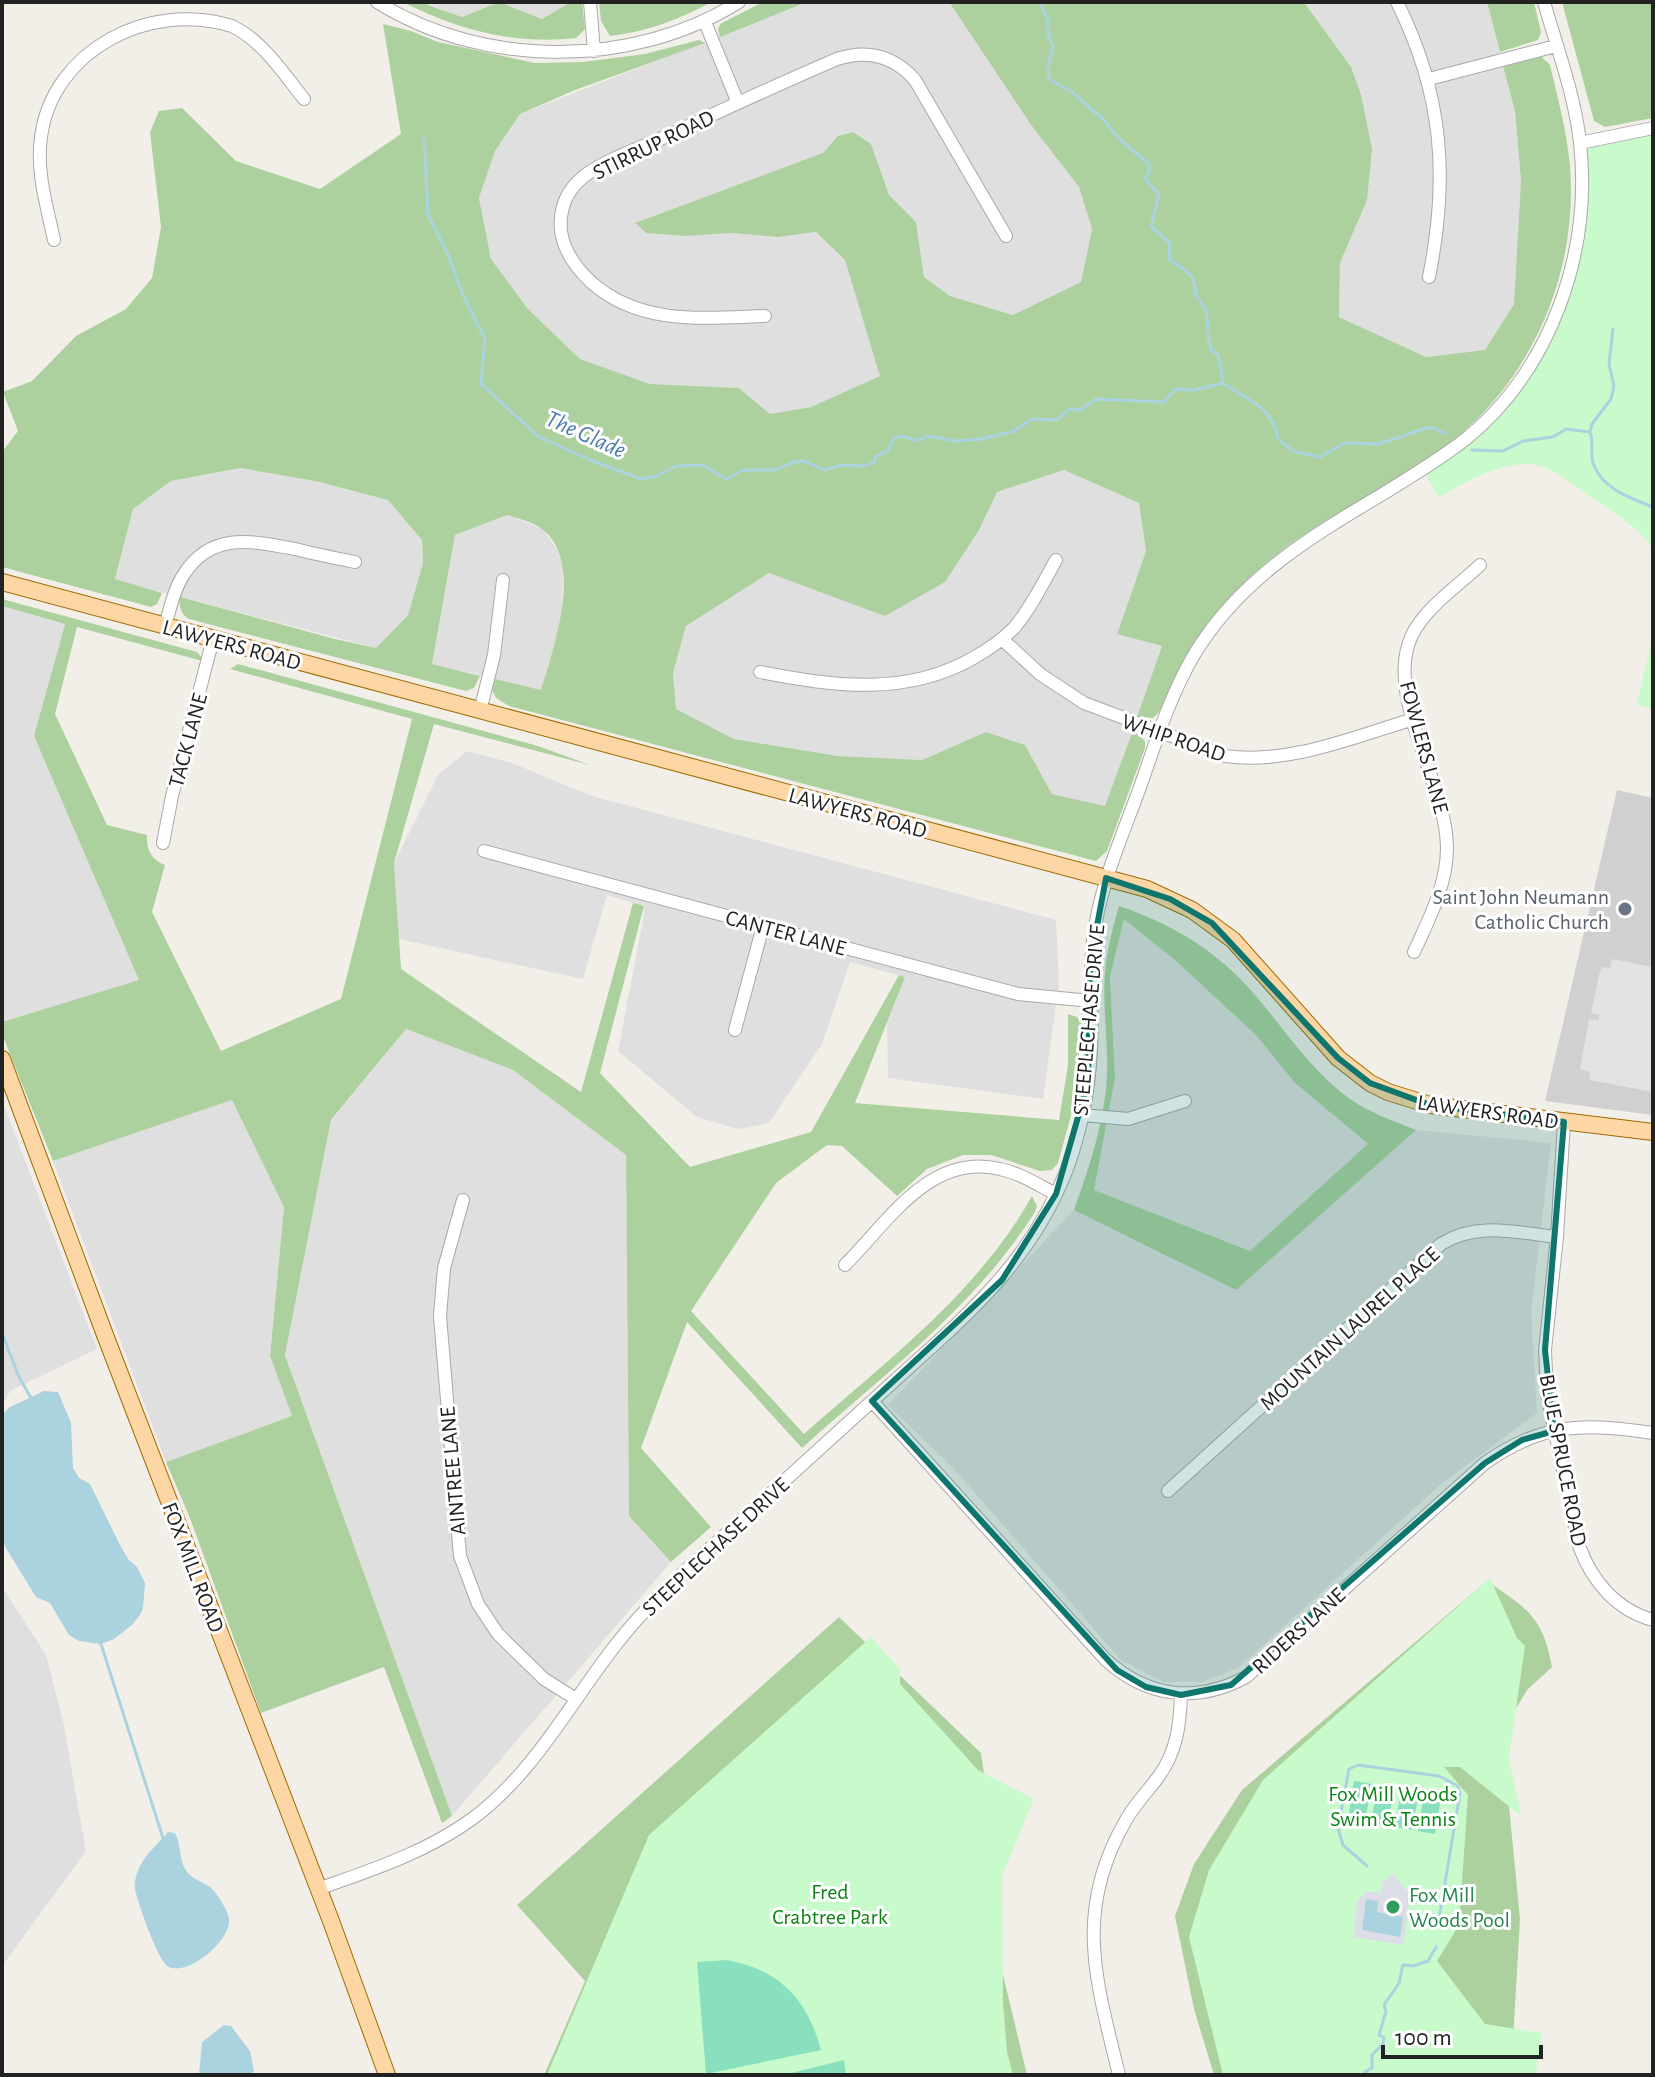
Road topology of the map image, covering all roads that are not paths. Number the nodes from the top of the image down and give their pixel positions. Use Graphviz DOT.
graph roads {
  1 [pos="377,2"];
  2 [pos="590,2"];
  3 [pos="739,2"];
  4 [pos="1397,2"];
  5 [pos="1544,2"];
  6 [pos="705,22"];
  7 [pos="1556,46"];
  8 [pos="594,51"];
  9 [pos="1429,79"];
  10 [pos="304,99"];
  11 [pos="738,103"];
  12 [pos="1653,128"];
  13 [pos="1580,143"];
  14 [pos="1006,236"];
  15 [pos="54,240"];
  16 [pos="1429,277"];
  17 [pos="765,316"];
  18 [pos="1056,560"];
  19 [pos="355,562"];
  20 [pos="1480,565"];
  21 [pos="503,580"];
  22 [pos="2,582"];
  23 [pos="165,626"];
  24 [pos="213,639"];
  25 [pos="1002,639"];
  26 [pos="760,672"];
  27 [pos="480,711"];
  28 [pos="1414,719"];
  29 [pos="1160,732"];
  30 [pos="163,843"];
  31 [pos="484,851"];
  32 [pos="1106,878"];
  33 [pos="763,926"];
  34 [pos="1414,952"];
  35 [pos="1091,1001"];
  36 [pos="735,1030"];
  37 [pos="2,1059"];
  38 [pos="1185,1101"];
  39 [pos="1082,1115"];
  40 [pos="1564,1122"];
  41 [pos="1653,1132"];
  42 [pos="1056,1194"];
  43 [pos="463,1200"];
  44 [pos="1557,1237"];
  45 [pos="845,1265"];
  46 [pos="872,1401"];
  47 [pos="1554,1431"];
  48 [pos="1653,1433"];
  49 [pos="1168,1491"];
  50 [pos="1653,1620"];
  51 [pos="1181,1695"];
  52 [pos="576,1699"];
  53 [pos="318,1889"];
  54 [pos="387,2075"];
  55 [pos="1119,2075"];
  1 -- 8 [label="street"];
  2 -- 8 [label="street"];
  3 -- 6 [label="street"];
  4 -- 9 [label="street"];
  5 -- 7 [label="street, STEEPLECHASE DRIVE"];
  6 -- 8 [label="street"];
  6 -- 11 [label="street, STIRRUP ROAD"];
  7 -- 9 [label="street"];
  7 -- 13 [label="street, STEEPLECHASE DRIVE"];
  9 -- 16 [label="street"];
  10 -- 15 [label="street"];
  11 -- 14 [label="street, STIRRUP ROAD"];
  11 -- 17 [label="street, STIRRUP ROAD"];
  12 -- 13 [label="street"];
  13 -- 29 [label="street, STEEPLECHASE DRIVE"];
  18 -- 25 [label="street"];
  19 -- 23 [label="street"];
  20 -- 28 [label="street, FOWLERS LANE"];
  21 -- 27 [label="street"];
  22 -- 23 [label="main road, LAWYERS ROAD"];
  23 -- 24 [label="main road, LAWYERS ROAD"];
  24 -- 27 [label="main road, LAWYERS ROAD"];
  24 -- 30 [label="street, TACK LANE"];
  25 -- 26 [label="street"];
  25 -- 29 [label="street, WHIP ROAD"];
  27 -- 32 [label="main road, LAWYERS ROAD"];
  28 -- 29 [label="street, WHIP ROAD"];
  28 -- 34 [label="street, FOWLERS LANE"];
  29 -- 32 [label="street, STEEPLECHASE DRIVE"];
  31 -- 33 [label="street, CANTER LANE"];
  32 -- 35 [label="street, STEEPLECHASE DRIVE"];
  32 -- 40 [label="main road, LAWYERS ROAD"];
  33 -- 35 [label="street, CANTER LANE"];
  33 -- 36 [label="street"];
  35 -- 39 [label="street, STEEPLECHASE DRIVE"];
  37 -- 53 [label="main road, FOX MILL ROAD"];
  38 -- 39 [label="street"];
  39 -- 42 [label="street, STEEPLECHASE DRIVE"];
  40 -- 41 [label="main road, LAWYERS ROAD"];
  40 -- 44 [label="street, BLUE SPRUCE ROAD"];
  42 -- 45 [label="street"];
  42 -- 46 [label="street, STEEPLECHASE DRIVE"];
  43 -- 52 [label="street, AINTREE LANE"];
  44 -- 47 [label="street, BLUE SPRUCE ROAD"];
  44 -- 49 [label="street, MOUNTAIN LAUREL PLACE"];
  46 -- 51 [label="street, RIDERS LANE"];
  46 -- 52 [label="street, STEEPLECHASE DRIVE"];
  47 -- 48 [label="street, RIDERS LANE"];
  47 -- 50 [label="street, BLUE SPRUCE ROAD"];
  47 -- 51 [label="street, RIDERS LANE"];
  51 -- 55 [label="street"];
  52 -- 53 [label="street, STEEPLECHASE DRIVE"];
  53 -- 54 [label="main road, FOX MILL ROAD"];
}
